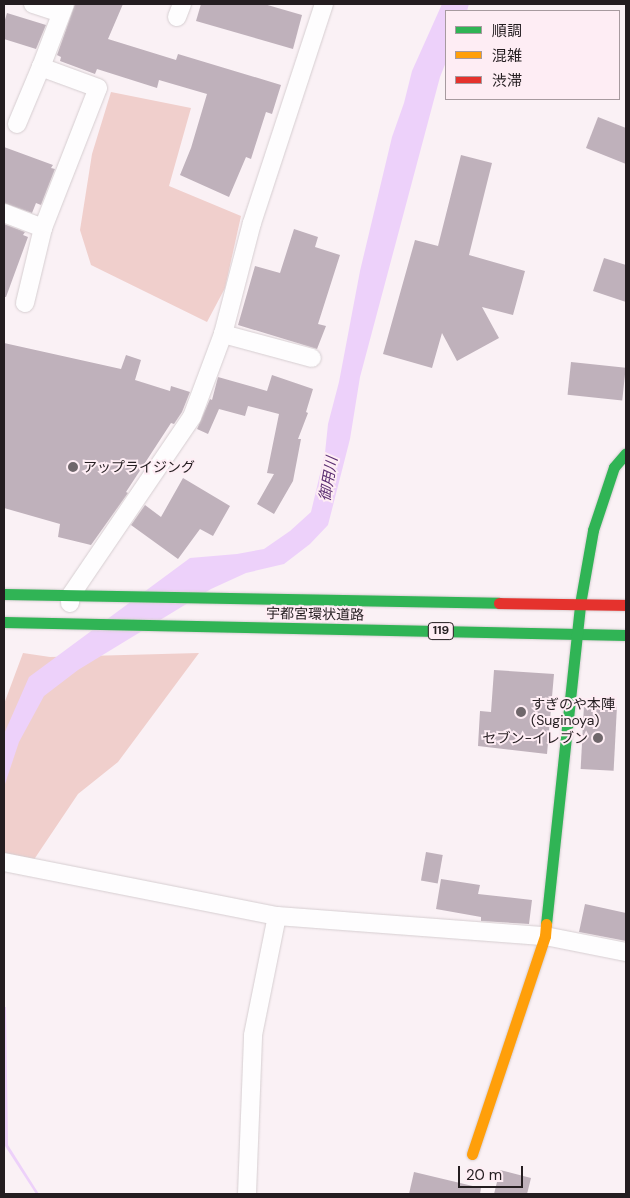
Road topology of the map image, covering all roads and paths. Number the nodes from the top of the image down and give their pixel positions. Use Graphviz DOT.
graph roads {
  1 [pos="33,4"];
  2 [pos="324,4"];
  3 [pos="63,8"];
  4 [pos="41,67"];
  5 [pos="17,124"];
  6 [pos="4,213"];
  7 [pos="43,228"];
  8 [pos="25,303"];
  9 [pos="223,334"];
  10 [pos="312,358"];
  11 [pos="626,454"];
  12 [pos="4,594"];
  13 [pos="71,595"];
  14 [pos="580,604"];
  15 [pos="626,605"];
  16 [pos="4,622"];
  17 [pos="67,623"];
  18 [pos="577,634"];
  19 [pos="626,635"];
  20 [pos="4,862"];
  21 [pos="276,916"];
  22 [pos="546,936"];
  23 [pos="626,952"];
  24 [pos="472,1154"];
  25 [pos="246,1194"];
  1 -- 3 [label="street"];
  2 -- 9 [label="street"];
  3 -- 4 [label="street"];
  4 -- 5 [label="street"];
  4 -- 7 [label="street"];
  6 -- 7 [label="street"];
  7 -- 8 [label="street"];
  9 -- 10 [label="street"];
  9 -- 13 [label="street"];
  11 -- 14 [label="main road"];
  12 -- 13 [label="main road, 宇都宮環状道路 / 119"];
  13 -- 14 [label="main road, 宇都宮環状道路 / 119"];
  13 -- 17 [label="street"];
  14 -- 15 [label="main road, 宇都宮環状道路 / 119"];
  14 -- 18 [label="main road"];
  16 -- 17 [label="main road, 宇都宮環状道路 / 119"];
  17 -- 18 [label="main road, 宇都宮環状道路 / 119"];
  18 -- 19 [label="main road, 宇都宮環状道路 / 119"];
  18 -- 22 [label="main road"];
  20 -- 21 [label="street"];
  21 -- 22 [label="street"];
  21 -- 25 [label="street"];
  22 -- 23 [label="street"];
  22 -- 24 [label="main road"];
}
